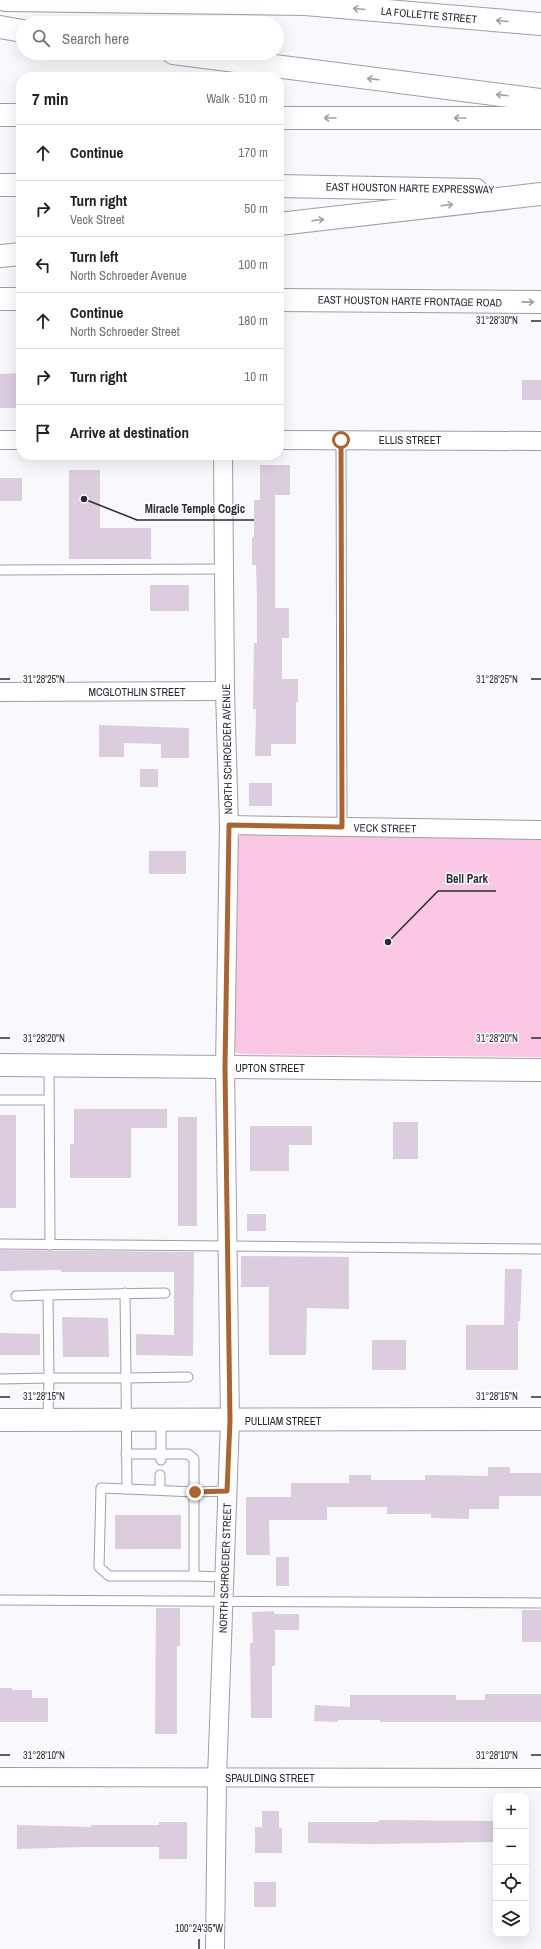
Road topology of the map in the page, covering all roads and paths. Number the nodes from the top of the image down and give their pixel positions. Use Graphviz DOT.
graph roads {
  1 [pos="5,0"];
  2 [pos="232,2"];
  3 [pos="541,24"];
  4 [pos="0,27"];
  5 [pos="16,30"];
  6 [pos="228,60"];
  7 [pos="541,100"];
  8 [pos="0,115"];
  9 [pos="16,115"];
  10 [pos="284,118"];
  11 [pos="541,118"];
  12 [pos="0,185"];
  13 [pos="16,185"];
  14 [pos="284,186"];
  15 [pos="541,189"];
  16 [pos="541,194"];
  17 [pos="284,223"];
  18 [pos="16,254"];
  19 [pos="0,256"];
  20 [pos="0,299"];
  21 [pos="16,299"];
  22 [pos="284,300"];
  23 [pos="541,302"];
  24 [pos="0,440"];
  25 [pos="16,440"];
  26 [pos="284,440"];
  27 [pos="341,440"];
  28 [pos="541,441"];
  29 [pos="223,460"];
  30 [pos="225,569"];
  31 [pos="0,570"];
  32 [pos="225,691"];
  33 [pos="0,692"];
  34 [pos="229,825"];
  35 [pos="342,827"];
  36 [pos="541,830"];
  37 [pos="0,1065"];
  38 [pos="50,1065"];
  39 [pos="225,1068"];
  40 [pos="541,1070"];
  41 [pos="0,1100"];
  42 [pos="50,1100"];
  43 [pos="0,1244"];
  44 [pos="50,1245"];
  45 [pos="228,1246"];
  46 [pos="541,1249"];
  47 [pos="125,1293"];
  48 [pos="165,1293"];
  49 [pos="48,1295"];
  50 [pos="16,1296"];
  51 [pos="188,1377"];
  52 [pos="49,1378"];
  53 [pos="126,1378"];
  54 [pos="0,1379"];
  55 [pos="541,1419"];
  56 [pos="0,1420"];
  57 [pos="48,1420"];
  58 [pos="126,1421"];
  59 [pos="161,1421"];
  60 [pos="230,1421"];
  61 [pos="126,1454"];
  62 [pos="161,1457"];
  63 [pos="160,1475"];
  64 [pos="127,1489"];
  65 [pos="160,1490"];
  66 [pos="227,1491"];
  67 [pos="195,1492"];
  68 [pos="194,1576"];
  69 [pos="224,1577"];
  70 [pos="0,1600"];
  71 [pos="223,1601"];
  72 [pos="541,1603"];
  73 [pos="0,1777"];
  74 [pos="217,1778"];
  75 [pos="541,1778"];
  76 [pos="215,1949"];
  1 -- 2 [label="main road, LA FOLLETTE STREET"];
  3 -- 2 [label="main road, LA FOLLETTE STREET, one-way"];
  4 -- 5 [label="main road"];
  7 -- 6 [label="main road, one-way"];
  8 -- 9 [label="main road"];
  11 -- 10 [label="main road, one-way"];
  12 -- 13 [label="main road"];
  14 -- 15 [label="main road, EAST HOUSTON HARTE EXPRESSWAY"];
  17 -- 16 [label="main road, one-way"];
  18 -- 19 [label="main road"];
  20 -- 21 [label="main road"];
  22 -- 23 [label="main road, EAST HOUSTON HARTE FRONTAGE ROAD, one-way"];
  24 -- 25 [label="street"];
  26 -- 27 [label="street, ELLIS STREET"];
  27 -- 28 [label="street, ELLIS STREET"];
  27 -- 35 [label="lane"];
  29 -- 30 [label="street, NORTH SCHROEDER AVENUE"];
  30 -- 31 [label="lane"];
  30 -- 32 [label="street, NORTH SCHROEDER AVENUE"];
  32 -- 33 [label="street, MCGLOTHLIN STREET"];
  32 -- 34 [label="street, NORTH SCHROEDER AVENUE"];
  34 -- 35 [label="street, VECK STREET"];
  34 -- 39 [label="street, NORTH SCHROEDER AVENUE"];
  35 -- 36 [label="street, VECK STREET"];
  37 -- 38 [label="main road, UPTON STREET"];
  38 -- 39 [label="main road, UPTON STREET"];
  38 -- 42 [label="lane"];
  39 -- 40 [label="main road, UPTON STREET"];
  39 -- 45 [label="street, NORTH SCHROEDER STREET"];
  41 -- 42 [label="lane"];
  42 -- 44 [label="lane"];
  43 -- 44 [label="lane"];
  44 -- 45 [label="lane"];
  45 -- 46 [label="lane"];
  45 -- 60 [label="street, NORTH SCHROEDER STREET"];
  47 -- 48 [label="lane"];
  47 -- 49 [label="lane"];
  47 -- 53 [label="lane"];
  49 -- 50 [label="lane"];
  49 -- 52 [label="lane"];
  51 -- 53 [label="lane"];
  52 -- 53 [label="lane"];
  52 -- 54 [label="lane"];
  52 -- 57 [label="lane"];
  53 -- 58 [label="lane"];
  55 -- 60 [label="main road, PULLIAM STREET"];
  56 -- 57 [label="main road, PULLIAM STREET"];
  57 -- 58 [label="main road, PULLIAM STREET"];
  58 -- 59 [label="main road, PULLIAM STREET"];
  58 -- 61 [label="lane"];
  59 -- 60 [label="main road, PULLIAM STREET"];
  59 -- 62 [label="lane"];
  60 -- 66 [label="street, NORTH SCHROEDER STREET"];
  61 -- 62 [label="lane"];
  61 -- 64 [label="lane"];
  62 -- 67 [label="lane"];
  63 -- 65 [label="lane"];
  64 -- 65 [label="lane"];
  64 -- 68 [label="lane"];
  65 -- 67 [label="lane"];
  66 -- 67 [label="lane"];
  66 -- 69 [label="street, NORTH SCHROEDER STREET"];
  67 -- 68 [label="lane"];
  68 -- 69 [label="lane"];
  69 -- 71 [label="street, NORTH SCHROEDER STREET"];
  70 -- 71 [label="lane"];
  71 -- 72 [label="lane"];
  71 -- 74 [label="street, NORTH SCHROEDER STREET"];
  73 -- 74 [label="street, SPAULDING STREET"];
  74 -- 75 [label="street, SPAULDING STREET"];
  74 -- 76 [label="street, NORTH SCHROEDER STREET"];
}
